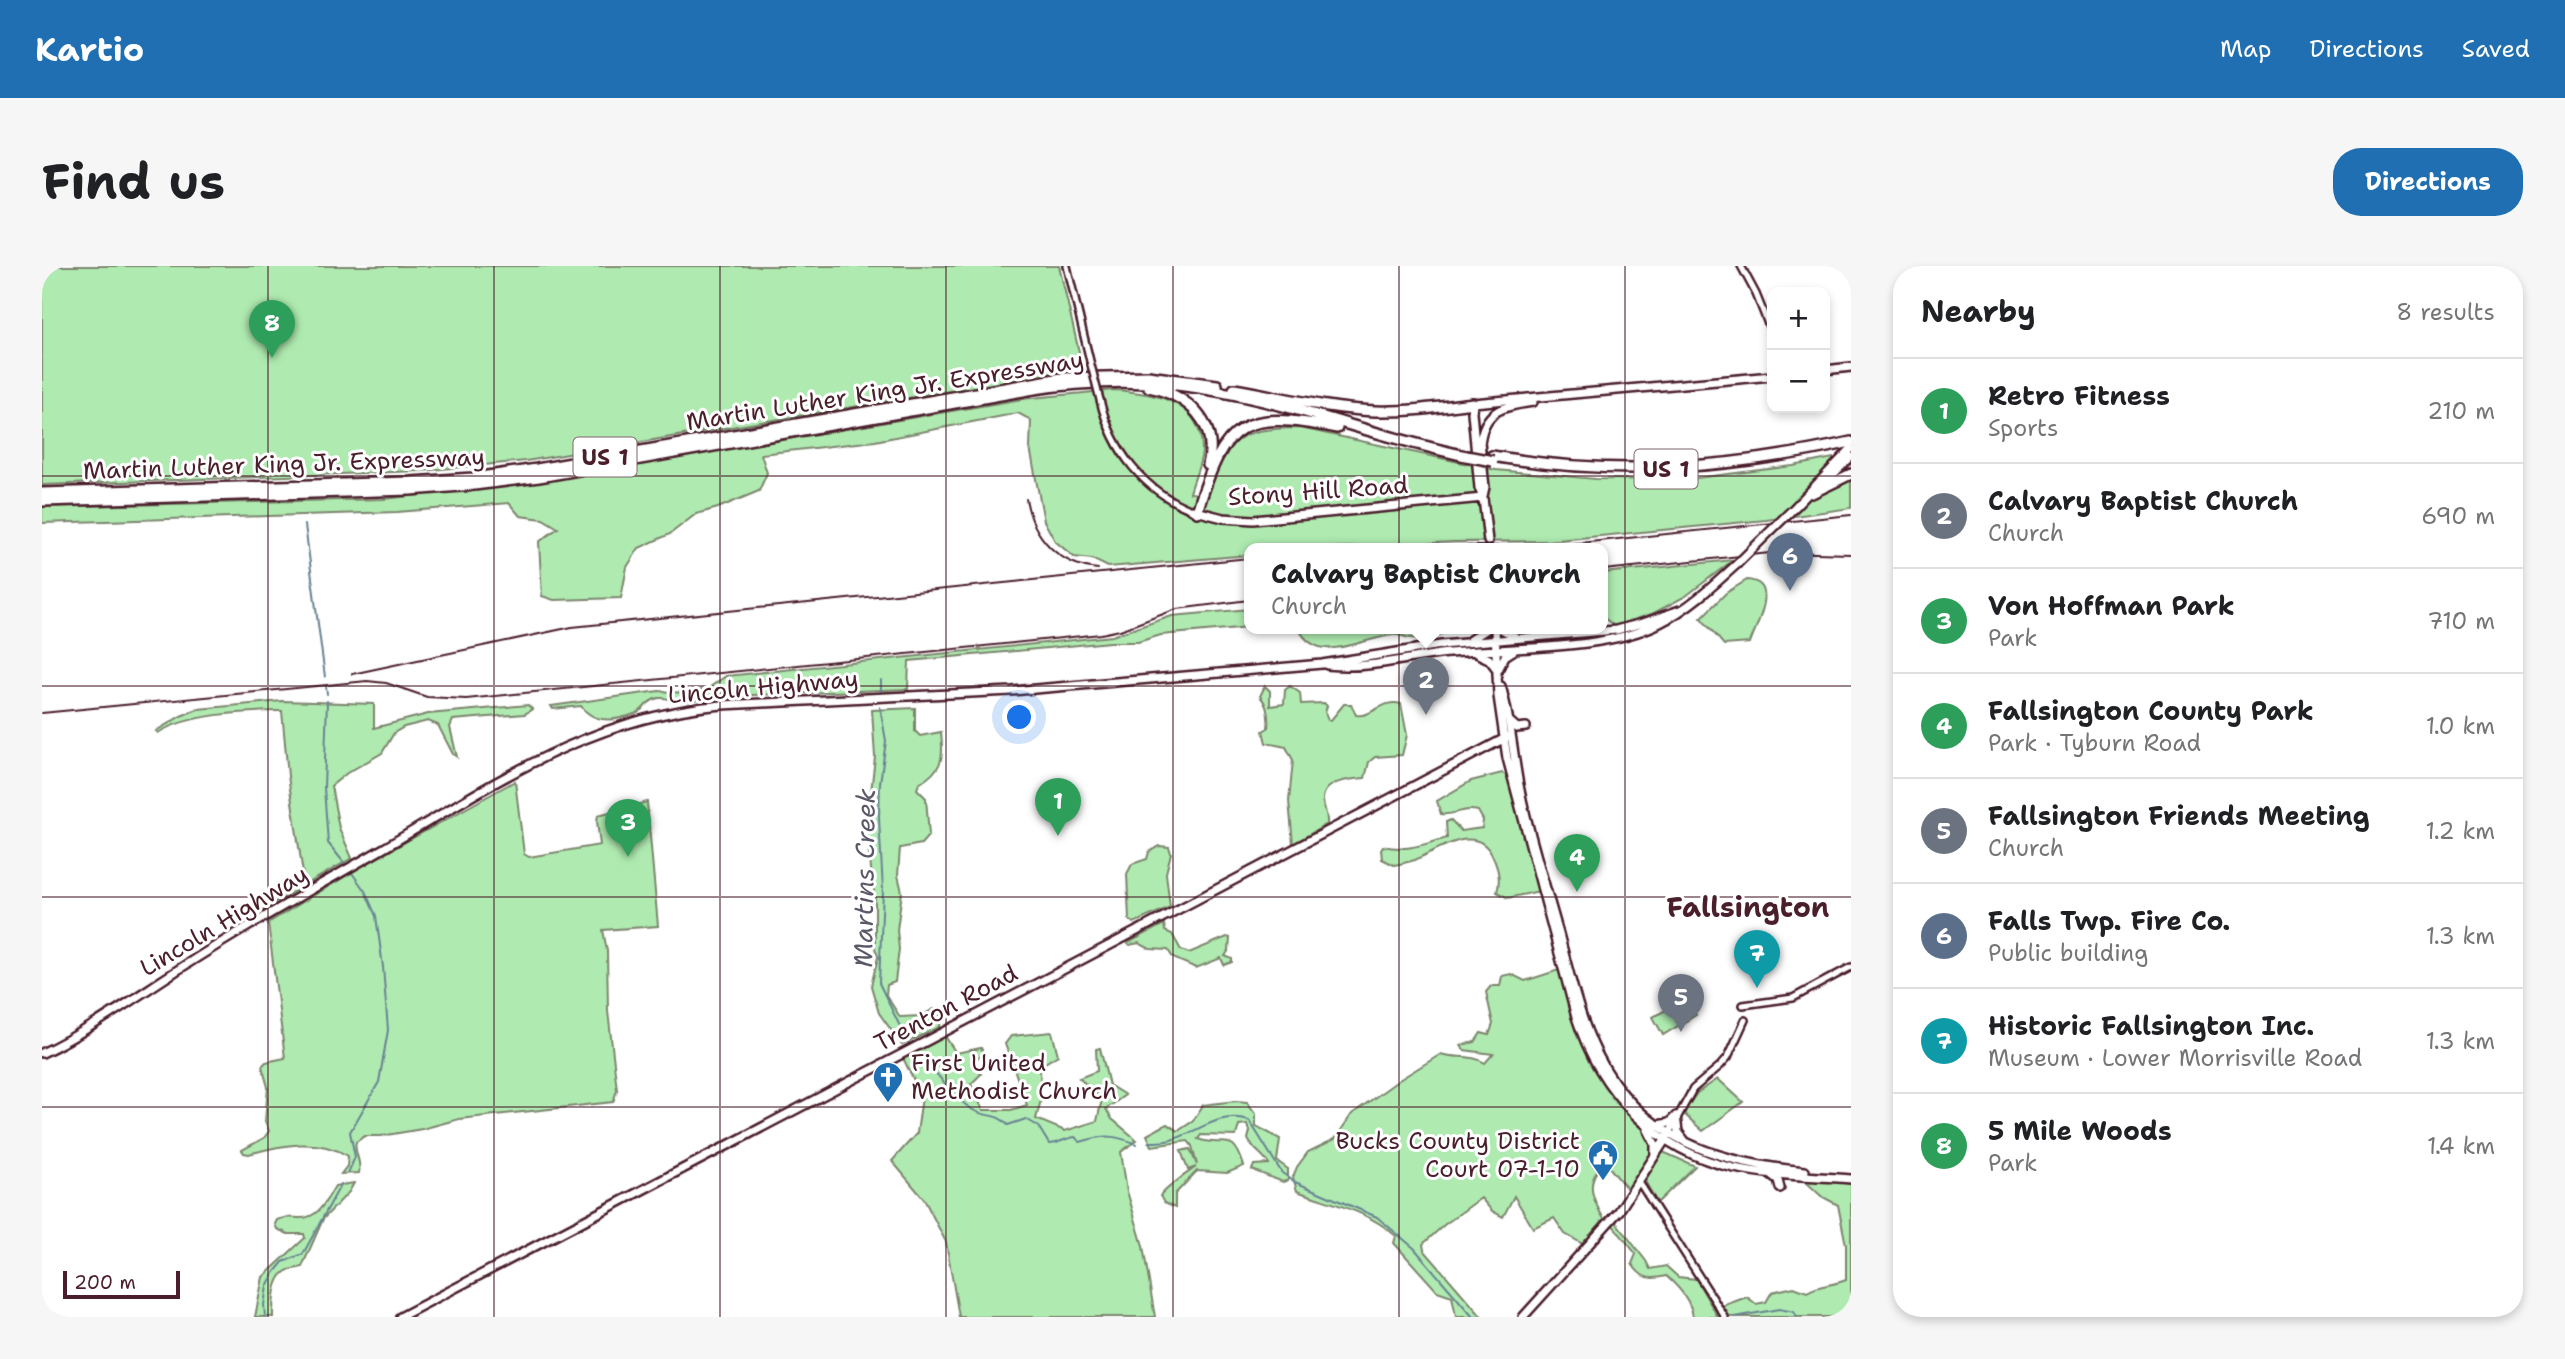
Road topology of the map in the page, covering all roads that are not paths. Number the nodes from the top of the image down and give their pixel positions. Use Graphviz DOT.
graph roads {
  1 [pos="1067,266"];
  2 [pos="1741,266"];
  3 [pos="1767,321"];
  4 [pos="1851,367"];
  5 [pos="1830,369"];
  6 [pos="1767,376"];
  7 [pos="1105,382"];
  8 [pos="1234,389"];
  9 [pos="1581,395"];
  10 [pos="1473,403"];
  11 [pos="1395,438"];
  12 [pos="1851,442"];
  13 [pos="1480,445"];
  14 [pos="1835,448"];
  15 [pos="1851,448"];
  16 [pos="1465,453"];
  17 [pos="1851,457"];
  18 [pos="1851,474"];
  19 [pos="42,493"];
  20 [pos="1812,493"];
  21 [pos="1483,498"];
  22 [pos="42,501"];
  23 [pos="1796,506"];
  24 [pos="1195,511"];
  25 [pos="1488,541"];
  26 [pos="1679,610"];
  27 [pos="1608,630"];
  28 [pos="1478,634"];
  29 [pos="1495,634"];
  30 [pos="1508,634"];
  31 [pos="1564,634"];
  32 [pos="1524,638"];
  33 [pos="1462,643"];
  34 [pos="1496,645"];
  35 [pos="1520,648"];
  36 [pos="1468,651"];
  37 [pos="1322,664"];
  38 [pos="1499,676"];
  39 [pos="1504,718"];
  40 [pos="1526,727"];
  41 [pos="1507,737"];
  42 [pos="1484,749"];
  43 [pos="1507,758"];
  44 [pos="1851,967"];
  45 [pos="1743,1004"];
  46 [pos="1745,1020"];
  47 [pos="42,1053"];
  48 [pos="1676,1116"];
  49 [pos="1644,1124"];
  50 [pos="1657,1125"];
  51 [pos="1667,1137"];
  52 [pos="1694,1147"];
  53 [pos="1655,1156"];
  54 [pos="1769,1173"];
  55 [pos="1851,1176"];
  56 [pos="1639,1182"];
  57 [pos="1780,1188"];
  58 [pos="400,1317"];
  59 [pos="1523,1317"];
  60 [pos="1725,1317"];
  1 -- 24 [label="street, Stony Hill Road, bridge"];
  2 -- 3 [label="street"];
  4 -- 5 [label="main road"];
  6 -- 9 [label="main road"];
  7 -- 11 [label="highway, Martin Luther King Jr. Expressway / US 1"];
  7 -- 22 [label="highway, Martin Luther King Jr. Expressway / US 1"];
  7 -- 24 [label="highway"];
  8 -- 10 [label="highway"];
  8 -- 16 [label="highway, Martin Luther King Jr. Expressway / US 1"];
  8 -- 19 [label="highway, Martin Luther King Jr. Expressway / US 1"];
  9 -- 10 [label="main road"];
  9 -- 13 [label="main road"];
  10 -- 13 [label="main road"];
  10 -- 21 [label="main road"];
  11 -- 16 [label="highway, Martin Luther King Jr. Expressway / US 1"];
  11 -- 24 [label="highway"];
  12 -- 14 [label="highway, Martin Luther King Jr. Expressway / US 1"];
  13 -- 21 [label="main road"];
  14 -- 15 [label="highway, Martin Luther King Jr. Expressway / US 1"];
  14 -- 16 [label="highway, Martin Luther King Jr. Expressway / US 1, bridge"];
  15 -- 23 [label="main road, Lincoln Highway"];
  17 -- 20 [label="main road, Lincoln Highway"];
  18 -- 20 [label="highway"];
  20 -- 23 [label="main road, Lincoln Highway"];
  21 -- 24 [label="main road, Stony Hill Road"];
  21 -- 25 [label="main road"];
  23 -- 26 [label="main road, Lincoln Highway, bridge"];
  26 -- 27 [label="main road, Lincoln Highway"];
  26 -- 35 [label="main road, Lincoln Highway"];
  28 -- 33 [label="main road"];
  29 -- 34 [label="main road"];
  30 -- 32 [label="main road"];
  31 -- 32 [label="main road, Lincoln Highway"];
  32 -- 34 [label="main road, Lincoln Highway"];
  33 -- 34 [label="main road, Lincoln Highway"];
  33 -- 37 [label="main road, Lincoln Highway"];
  34 -- 35 [label="main road, Lincoln Highway"];
  34 -- 36 [label="main road, Lincoln Highway"];
  34 -- 38 [label="main road"];
  35 -- 38 [label="main road"];
  36 -- 37 [label="main road, Lincoln Highway"];
  36 -- 38 [label="main road"];
  37 -- 47 [label="main road, Lincoln Highway"];
  38 -- 39 [label="main road"];
  39 -- 40 [label="main road"];
  39 -- 41 [label="main road"];
  39 -- 42 [label="main road"];
  41 -- 42 [label="main road, Trenton Road"];
  41 -- 43 [label="main road"];
  41 -- 50 [label="main road"];
  42 -- 43 [label="main road"];
  42 -- 58 [label="main road, Trenton Road"];
  43 -- 49 [label="main road"];
  44 -- 45 [label="street"];
  46 -- 48 [label="street"];
  48 -- 50 [label="main road"];
  48 -- 51 [label="street"];
  48 -- 52 [label="main road"];
  49 -- 51 [label="main road"];
  49 -- 53 [label="main road"];
  50 -- 51 [label="main road"];
  51 -- 52 [label="main road"];
  51 -- 53 [label="main road"];
  51 -- 54 [label="main road"];
  52 -- 55 [label="main road"];
  53 -- 56 [label="main road"];
  54 -- 55 [label="main road"];
  54 -- 57 [label="main road"];
  56 -- 59 [label="main road"];
  56 -- 60 [label="street"];
}
